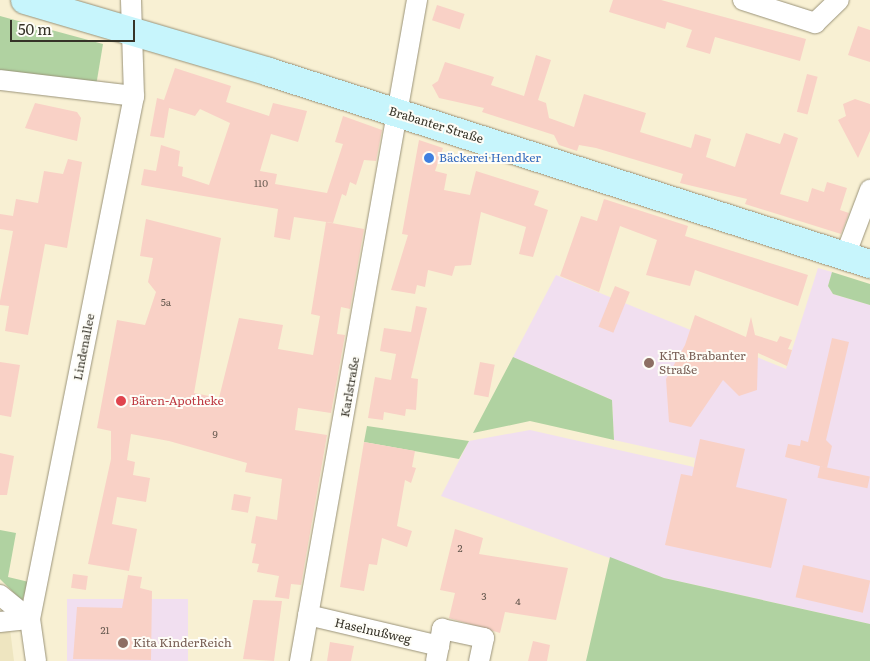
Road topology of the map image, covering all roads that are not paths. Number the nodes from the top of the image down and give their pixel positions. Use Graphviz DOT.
graph roads {
  1 [pos="25,0"];
  2 [pos="131,0"];
  3 [pos="417,0"];
  4 [pos="743,0"];
  5 [pos="839,0"];
  6 [pos="134,32"];
  7 [pos="0,80"];
  8 [pos="134,96"];
  9 [pos="399,113"];
  10 [pos="870,190"];
  11 [pos="858,260"];
  12 [pos="0,595"];
  13 [pos="308,615"];
  14 [pos="30,619"];
  15 [pos="0,622"];
  16 [pos="438,654"];
  17 [pos="36,661"];
  18 [pos="300,661"];
  19 [pos="479,661"];
  1 -- 6 [label="main road, Brabanter Straße"];
  2 -- 6 [label="street, Lindenallee"];
  3 -- 9 [label="street, Karlstraße"];
  4 -- 5 [label="street"];
  6 -- 8 [label="street, Lindenallee"];
  6 -- 9 [label="main road, Brabanter Straße"];
  7 -- 8 [label="street"];
  8 -- 14 [label="street, Lindenallee"];
  9 -- 11 [label="main road, Brabanter Straße"];
  9 -- 13 [label="street, Karlstraße"];
  10 -- 11 [label="street, Brabanter Straße"];
  12 -- 14 [label="street"];
  13 -- 16 [label="street, Haselnußweg"];
  13 -- 18 [label="street, Karlstraße"];
  14 -- 15 [label="street"];
  14 -- 17 [label="street, Lindenallee"];
  16 -- 19 [label="street, Haselnußweg"];
}
